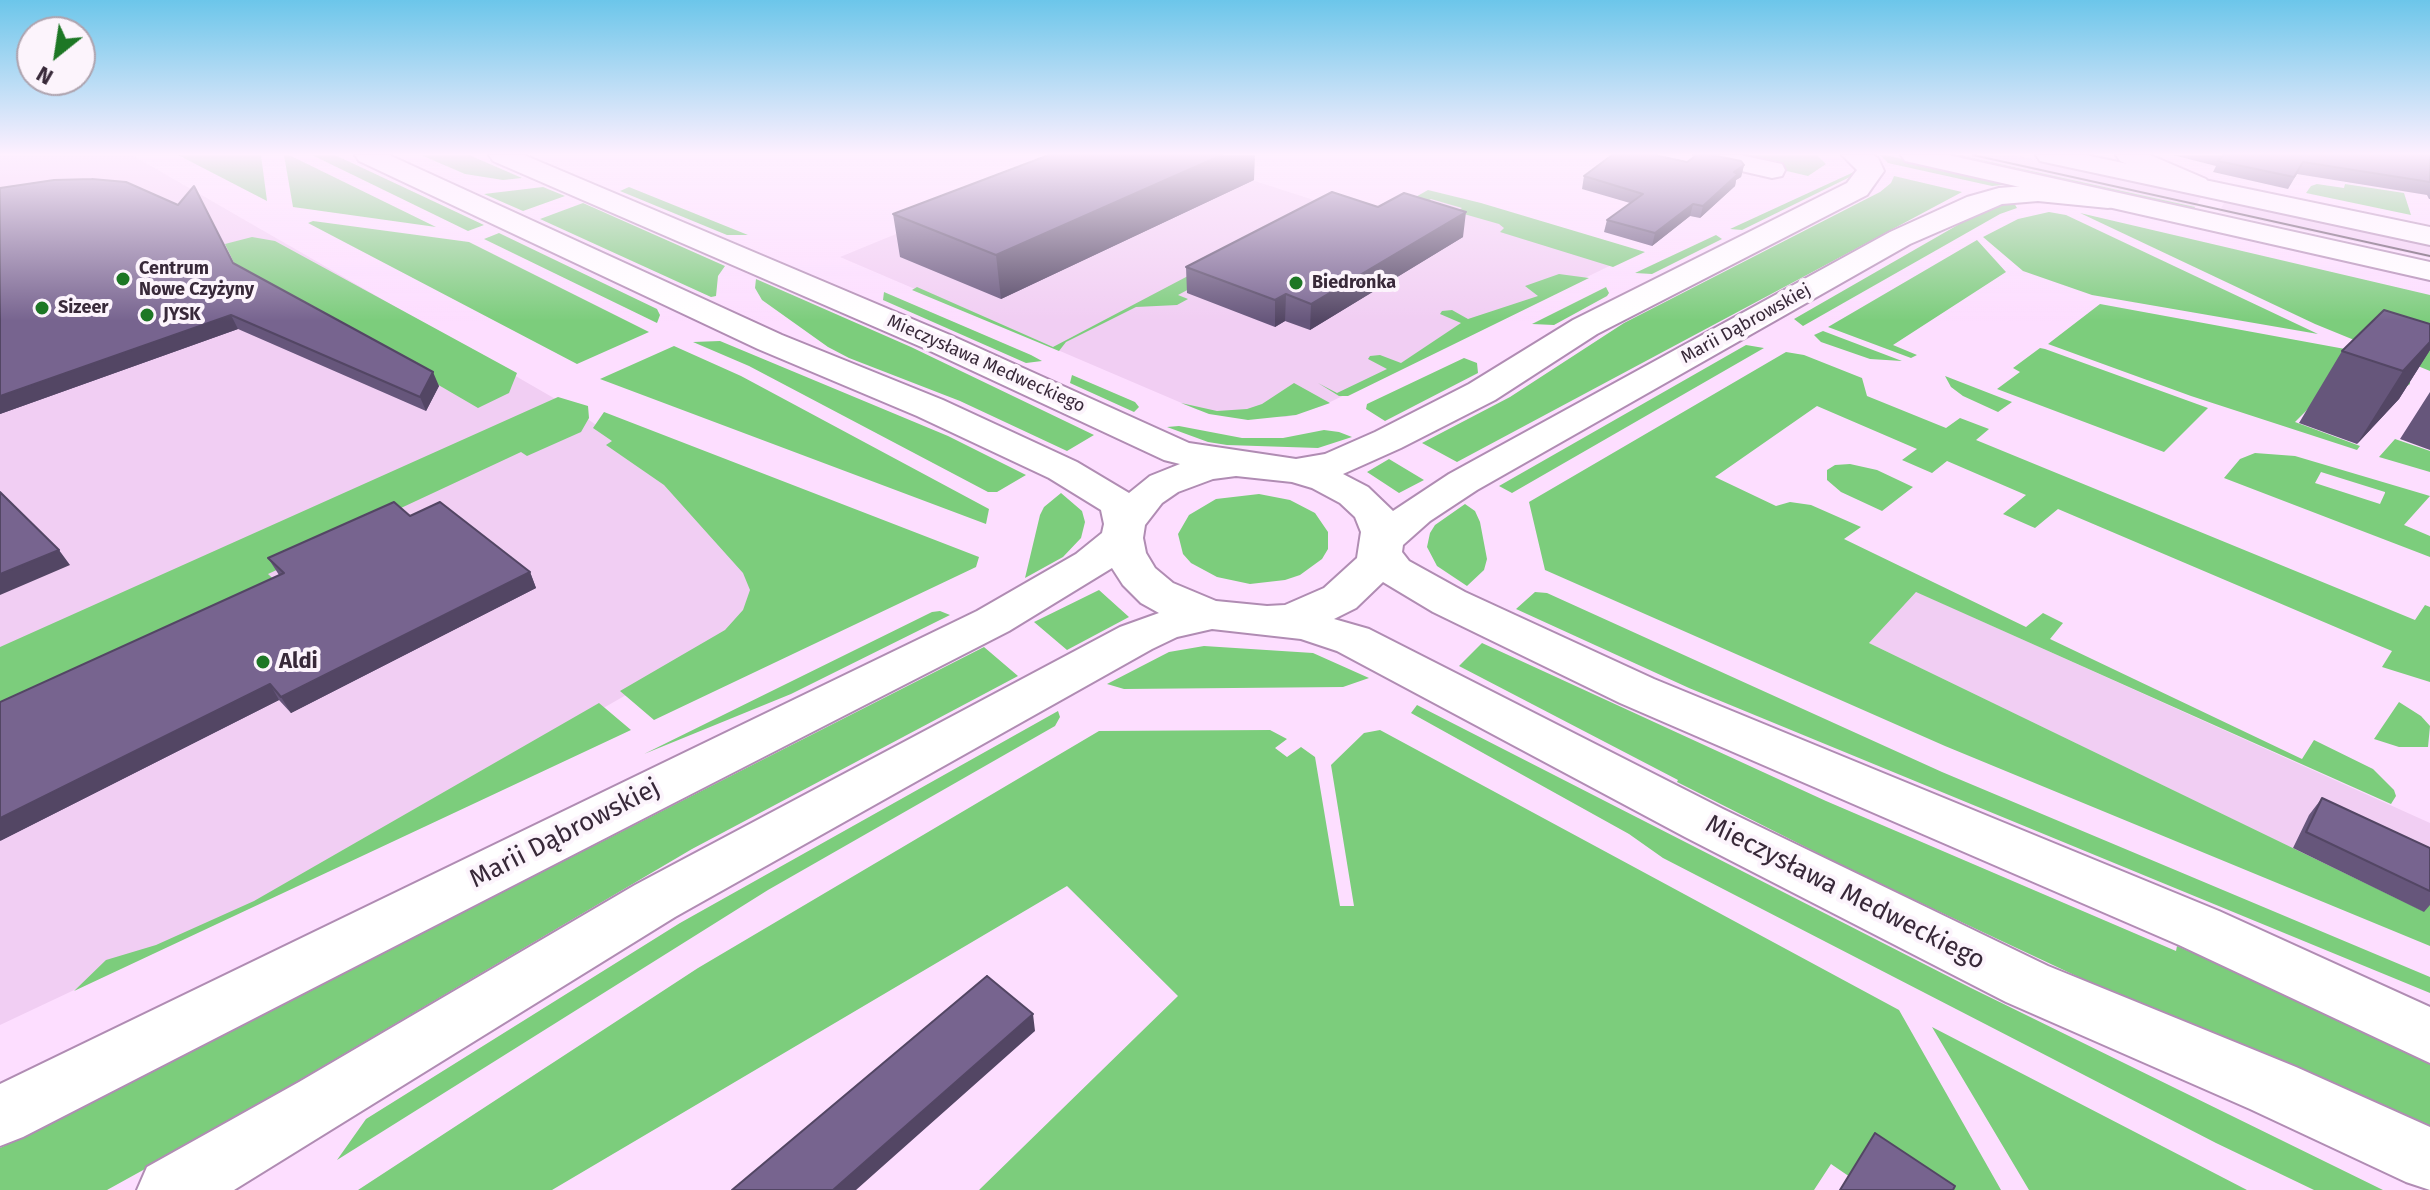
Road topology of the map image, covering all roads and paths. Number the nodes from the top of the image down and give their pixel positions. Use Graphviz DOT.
graph roads {
  1 [pos="488,211"];
  2 [pos="615,211"];
  3 [pos="1814,211"];
  4 [pos="1960,211"];
  5 [pos="2163,211"];
  6 [pos="2313,211"];
  7 [pos="2430,236"];
  8 [pos="2430,271"];
  9 [pos="738,280"];
  10 [pos="770,342"];
  11 [pos="1236,464"];
  12 [pos="1296,471"];
  13 [pos="1124,531"];
  14 [pos="1382,548"];
  15 [pos="1240,618"];
  16 [pos="2430,1036"];
  17 [pos="0,1116"];
  18 [pos="2430,1160"];
  19 [pos="171,1190"];
  1 -- 10 [label="street"];
  2 -- 9 [label="street, Mieczysława Medweckiego"];
  3 -- 12 [label="street"];
  4 -- 14 [label="street, Marii Dąbrowskiej"];
  5 -- 8 [label="street"];
  6 -- 7 [label="street"];
  9 -- 10 [label="street"];
  9 -- 11 [label="street, Mieczysława Medweckiego"];
  10 -- 13 [label="street"];
  11 -- 12 [label="street"];
  11 -- 13 [label="street"];
  12 -- 14 [label="street"];
  13 -- 15 [label="street"];
  13 -- 17 [label="street, Marii Dąbrowskiej"];
  14 -- 15 [label="street"];
  14 -- 16 [label="street"];
  15 -- 18 [label="street, Mieczysława Medweckiego"];
  15 -- 19 [label="street"];
}
